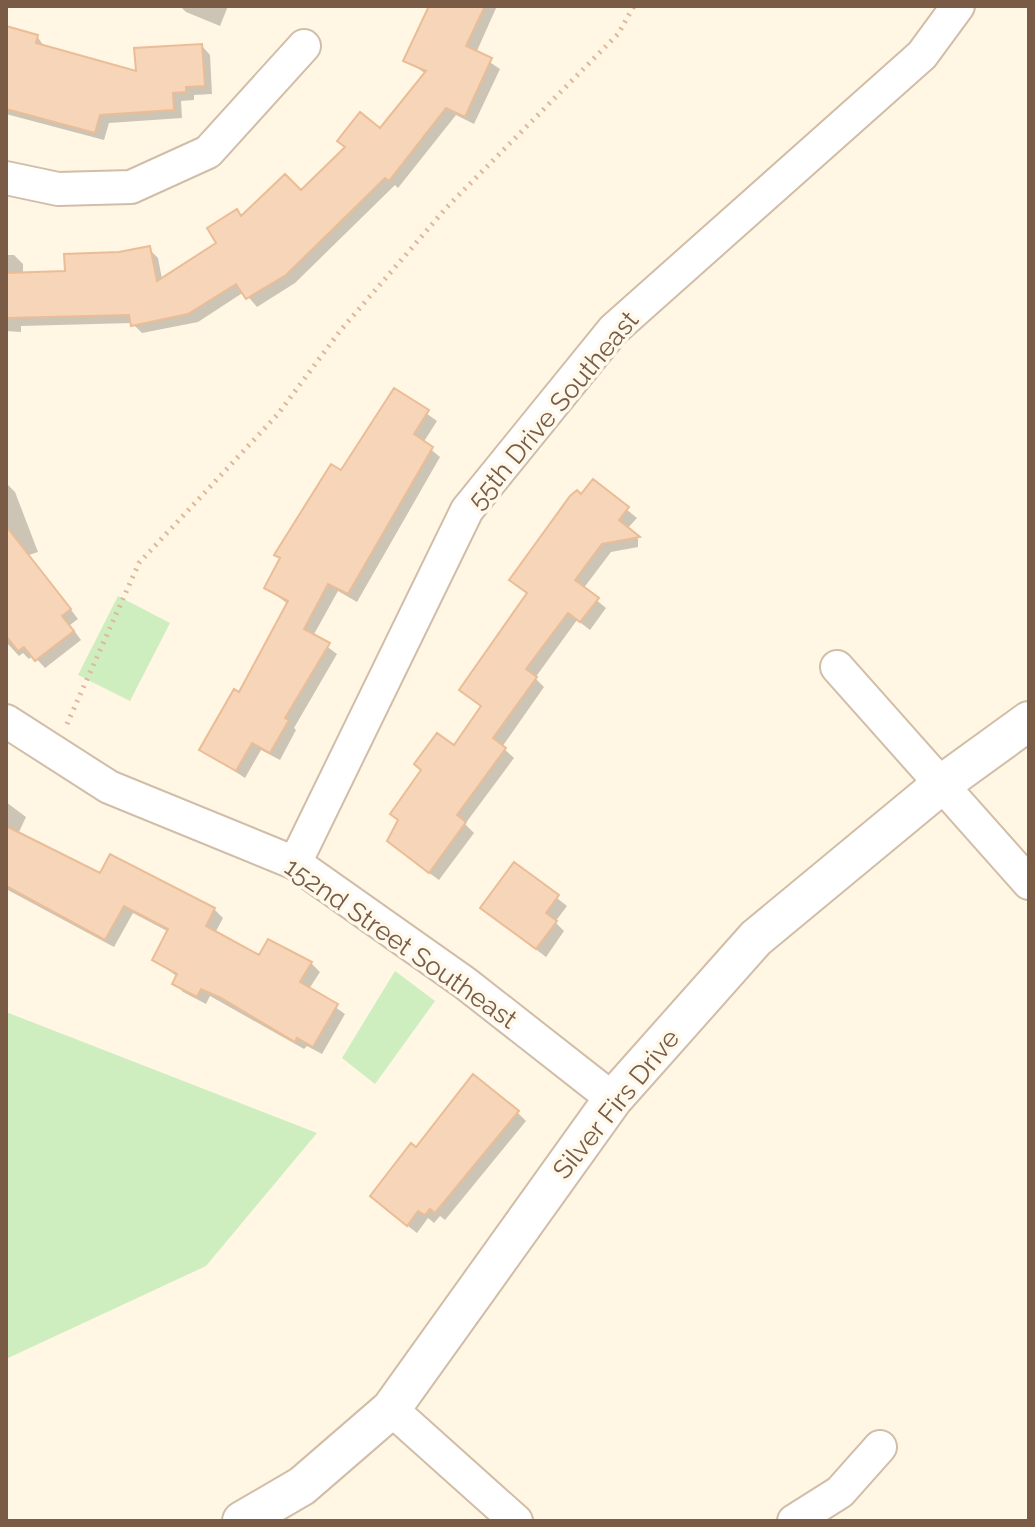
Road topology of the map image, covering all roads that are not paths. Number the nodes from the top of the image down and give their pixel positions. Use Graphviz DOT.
graph roads {
  1 [pos="958,6"];
  2 [pos="304,46"];
  3 [pos="6,178"];
  4 [pos="837,667"];
  5 [pos="6,721"];
  6 [pos="1029,721"];
  7 [pos="942,784"];
  8 [pos="295,863"];
  9 [pos="1029,883"];
  10 [pos="613,1099"];
  11 [pos="391,1409"];
  12 [pos="880,1447"];
  13 [pos="242,1521"];
  14 [pos="516,1521"];
  15 [pos="794,1521"];
  1 -- 8 [label="street, 55th Drive Southeast"];
  2 -- 3 [label="street"];
  4 -- 7 [label="street"];
  5 -- 8 [label="street, 152nd Street Southeast"];
  6 -- 7 [label="street, Silver Firs Drive"];
  7 -- 9 [label="street"];
  7 -- 10 [label="street, Silver Firs Drive"];
  8 -- 10 [label="street, 152nd Street Southeast"];
  10 -- 11 [label="street, Silver Firs Drive"];
  11 -- 13 [label="street, Silver Firs Drive"];
  11 -- 14 [label="street"];
  12 -- 15 [label="street"];
}
